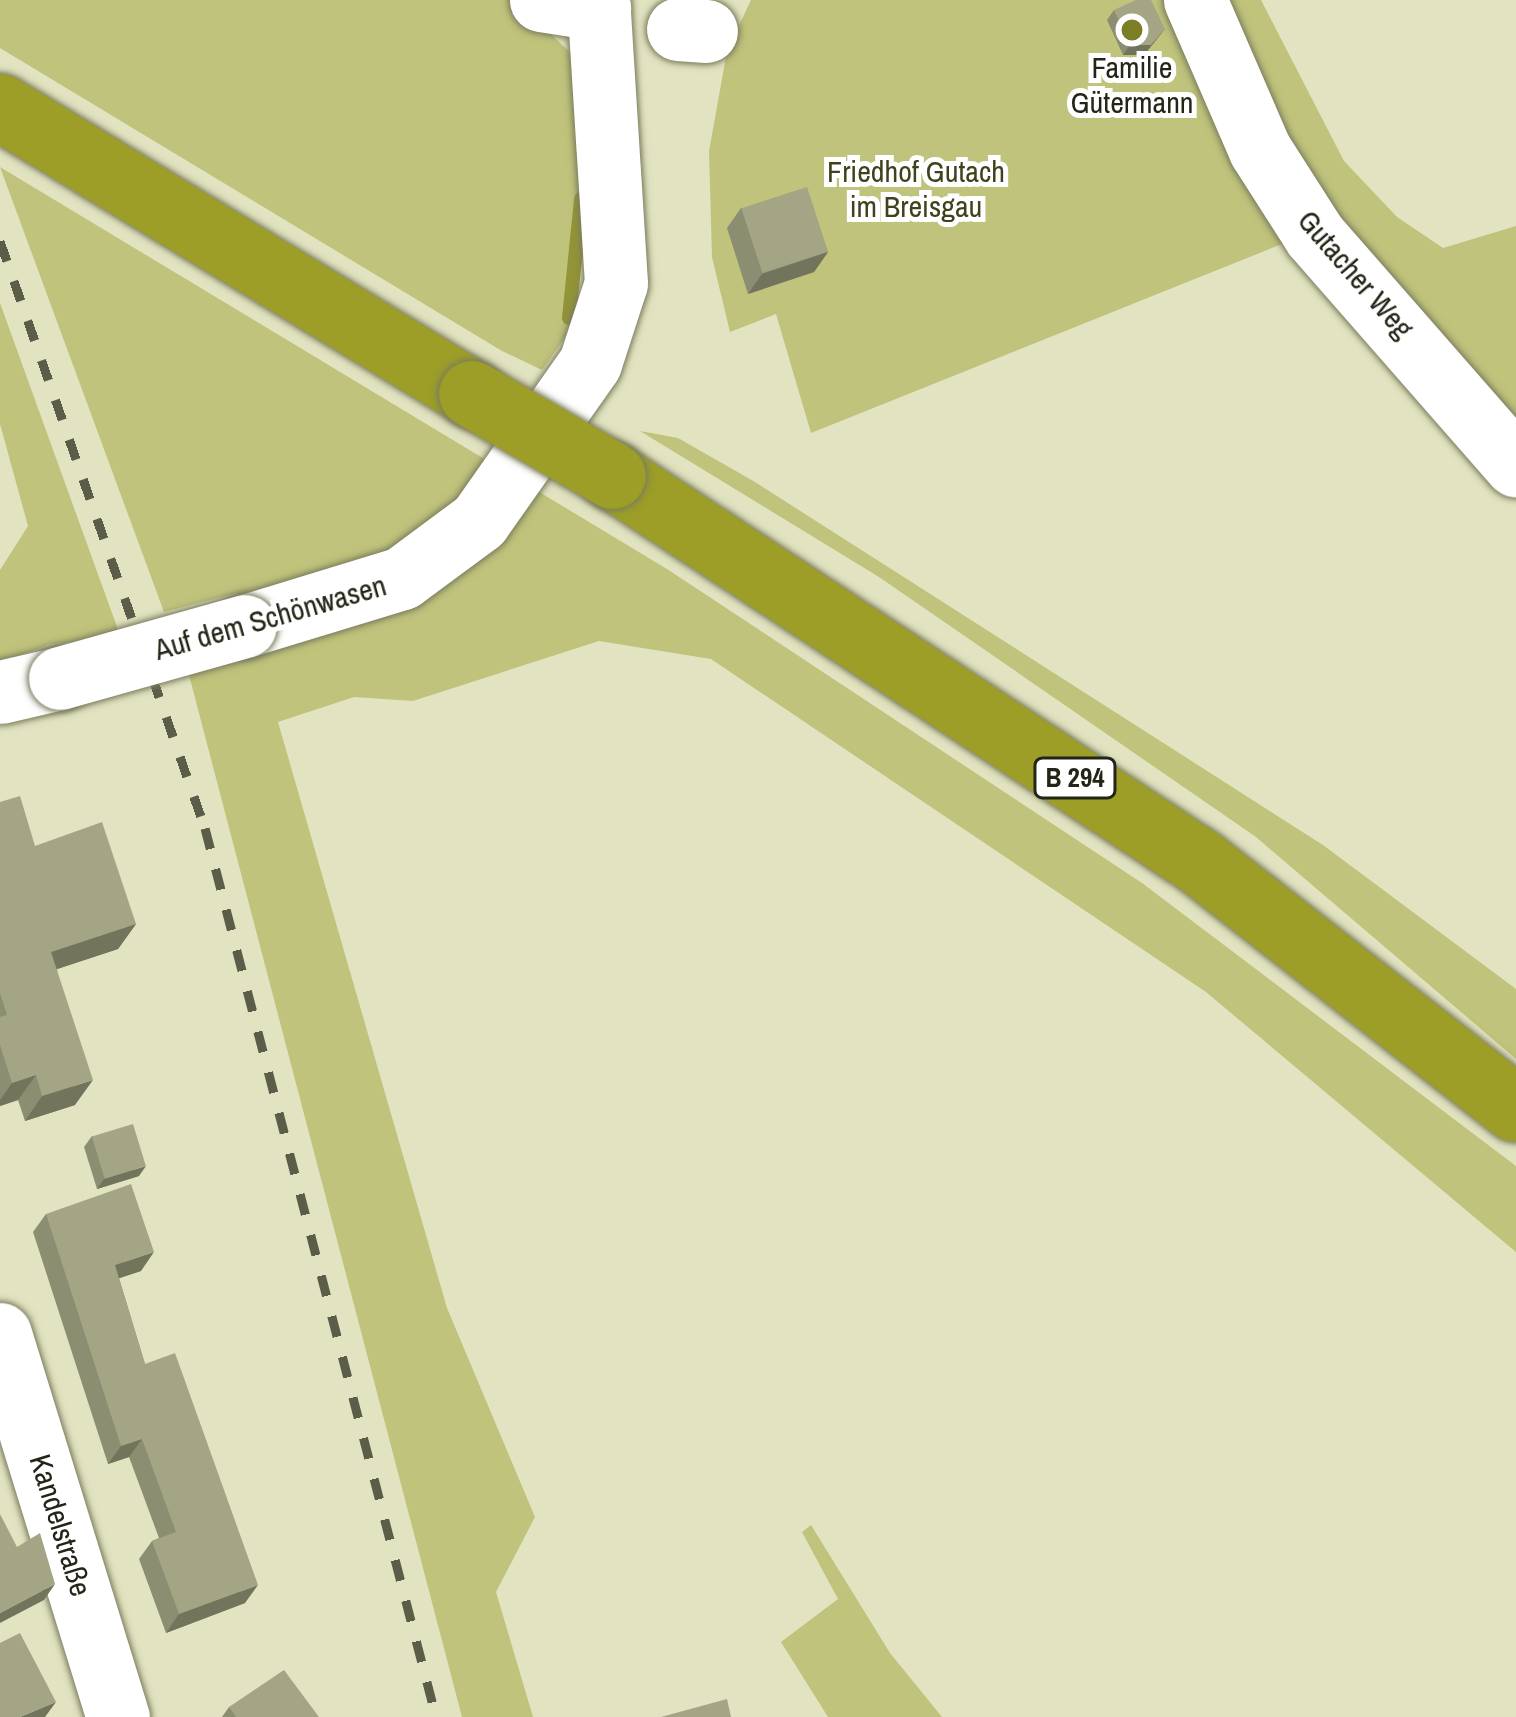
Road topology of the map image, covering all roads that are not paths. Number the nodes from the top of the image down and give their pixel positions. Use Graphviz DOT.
graph roads {
  1 [pos="1195,0"];
  2 [pos="580,3"];
  3 [pos="0,107"];
  4 [pos="1516,466"];
  5 [pos="0,692"];
  6 [pos="1516,1109"];
  7 [pos="0,1334"];
  8 [pos="118,1717"];
  1 -- 4 [label="street, Gutacher Weg"];
  2 -- 5 [label="street, Auf dem Schönwasen, bridge"];
  3 -- 6 [label="highway, B 294, bridge"];
  7 -- 8 [label="street, Kandelstraße"];
}
